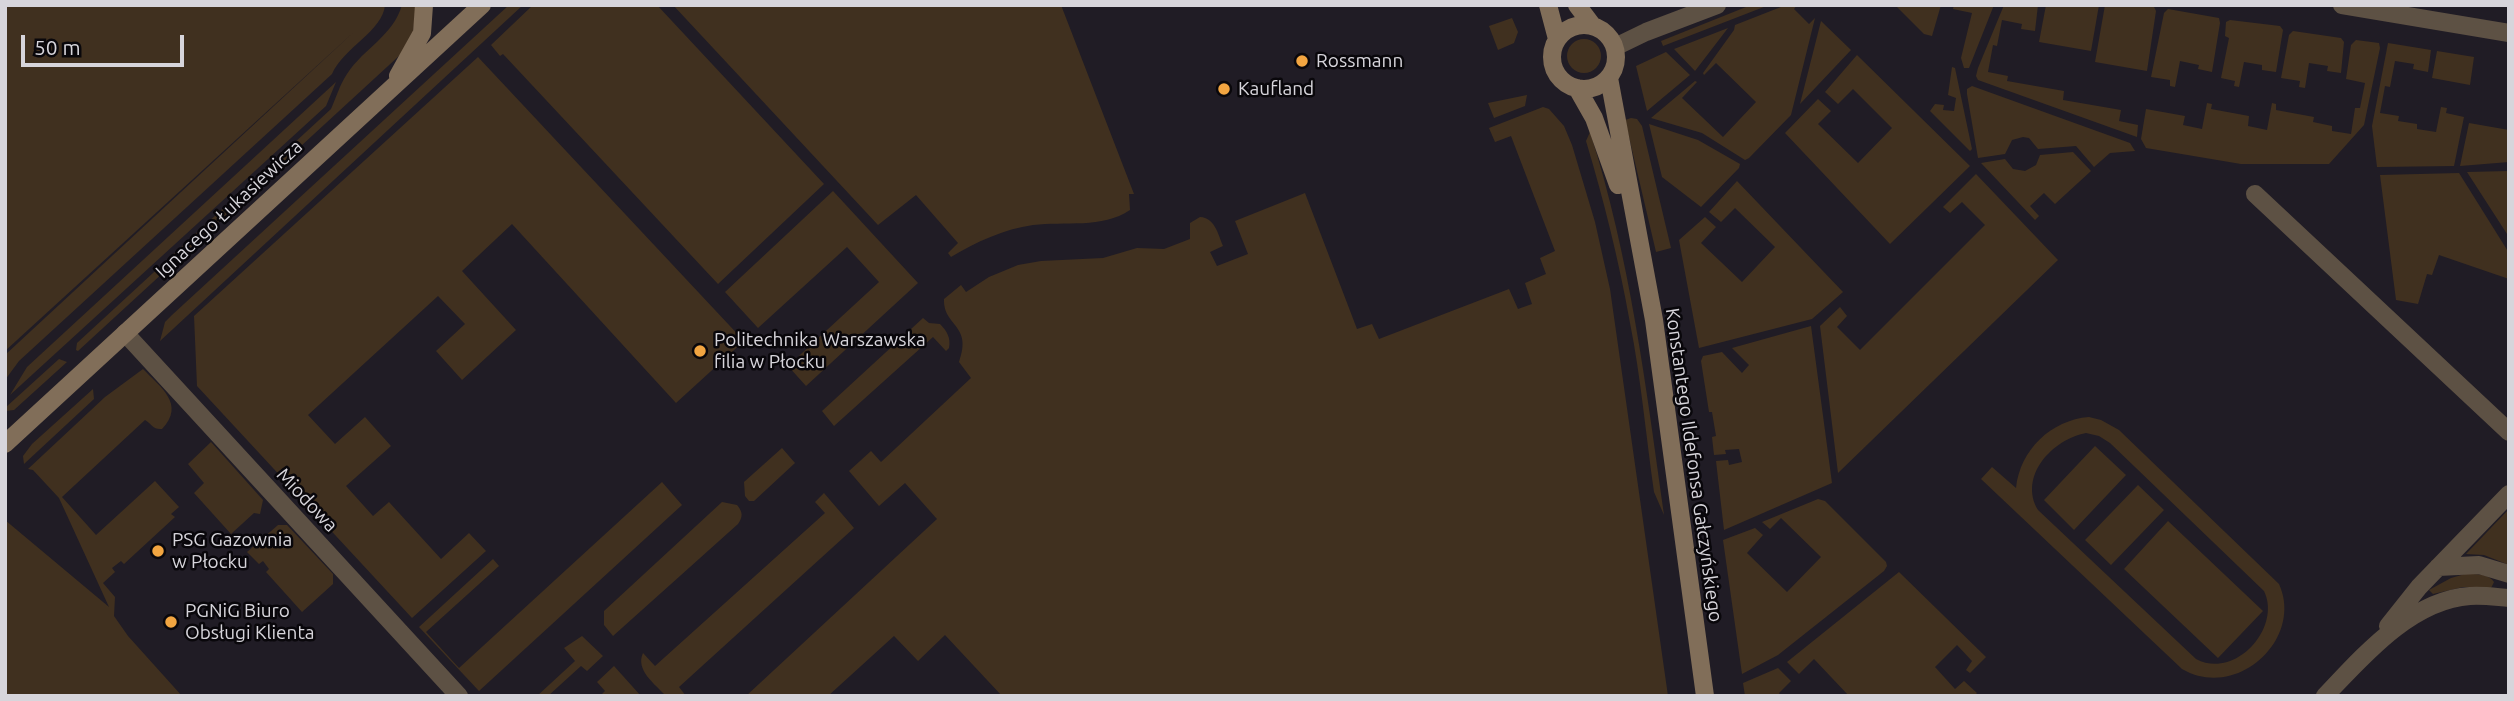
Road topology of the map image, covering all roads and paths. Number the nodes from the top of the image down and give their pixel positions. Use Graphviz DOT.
graph roads {
  1 [pos="424,5"];
  2 [pos="481,5"];
  3 [pos="1548,5"];
  4 [pos="1577,5"];
  5 [pos="1717,5"];
  6 [pos="2342,5"];
  7 [pos="1592,25"];
  8 [pos="2509,33"];
  9 [pos="1557,39"];
  10 [pos="1615,47"];
  11 [pos="1608,78"];
  12 [pos="393,87"];
  13 [pos="1577,88"];
  14 [pos="2255,194"];
  15 [pos="1638,241"];
  16 [pos="125,333"];
  17 [pos="2509,432"];
  18 [pos="5,444"];
  19 [pos="2509,494"];
  20 [pos="2438,567"];
  21 [pos="2509,574"];
  22 [pos="2509,598"];
  23 [pos="2366,653"];
  24 [pos="459,696"];
  25 [pos="1705,696"];
  26 [pos="2325,696"];
  1 -- 12 [label="street"];
  2 -- 12 [label="street, Ignacego Łukasiewicza"];
  3 -- 9 [label="street"];
  4 -- 7 [label="street"];
  5 -- 10 [label="street"];
  6 -- 8 [label="street"];
  7 -- 9 [label="street"];
  7 -- 10 [label="street"];
  9 -- 13 [label="street"];
  10 -- 11 [label="street"];
  11 -- 13 [label="street"];
  11 -- 15 [label="street, Konstantego Ildefonsa Gałczyńskiego"];
  12 -- 16 [label="street, Ignacego Łukasiewicza"];
  13 -- 15 [label="street, Konstantego Ildefonsa Gałczyńskiego"];
  14 -- 17 [label="street"];
  15 -- 25 [label="street, Konstantego Ildefonsa Gałczyńskiego"];
  16 -- 18 [label="street, Ignacego Łukasiewicza"];
  16 -- 24 [label="street, Miodowa"];
  19 -- 20 [label="street"];
  20 -- 21 [label="street"];
  20 -- 23 [label="street"];
  22 -- 23 [label="street"];
  23 -- 26 [label="street"];
}
